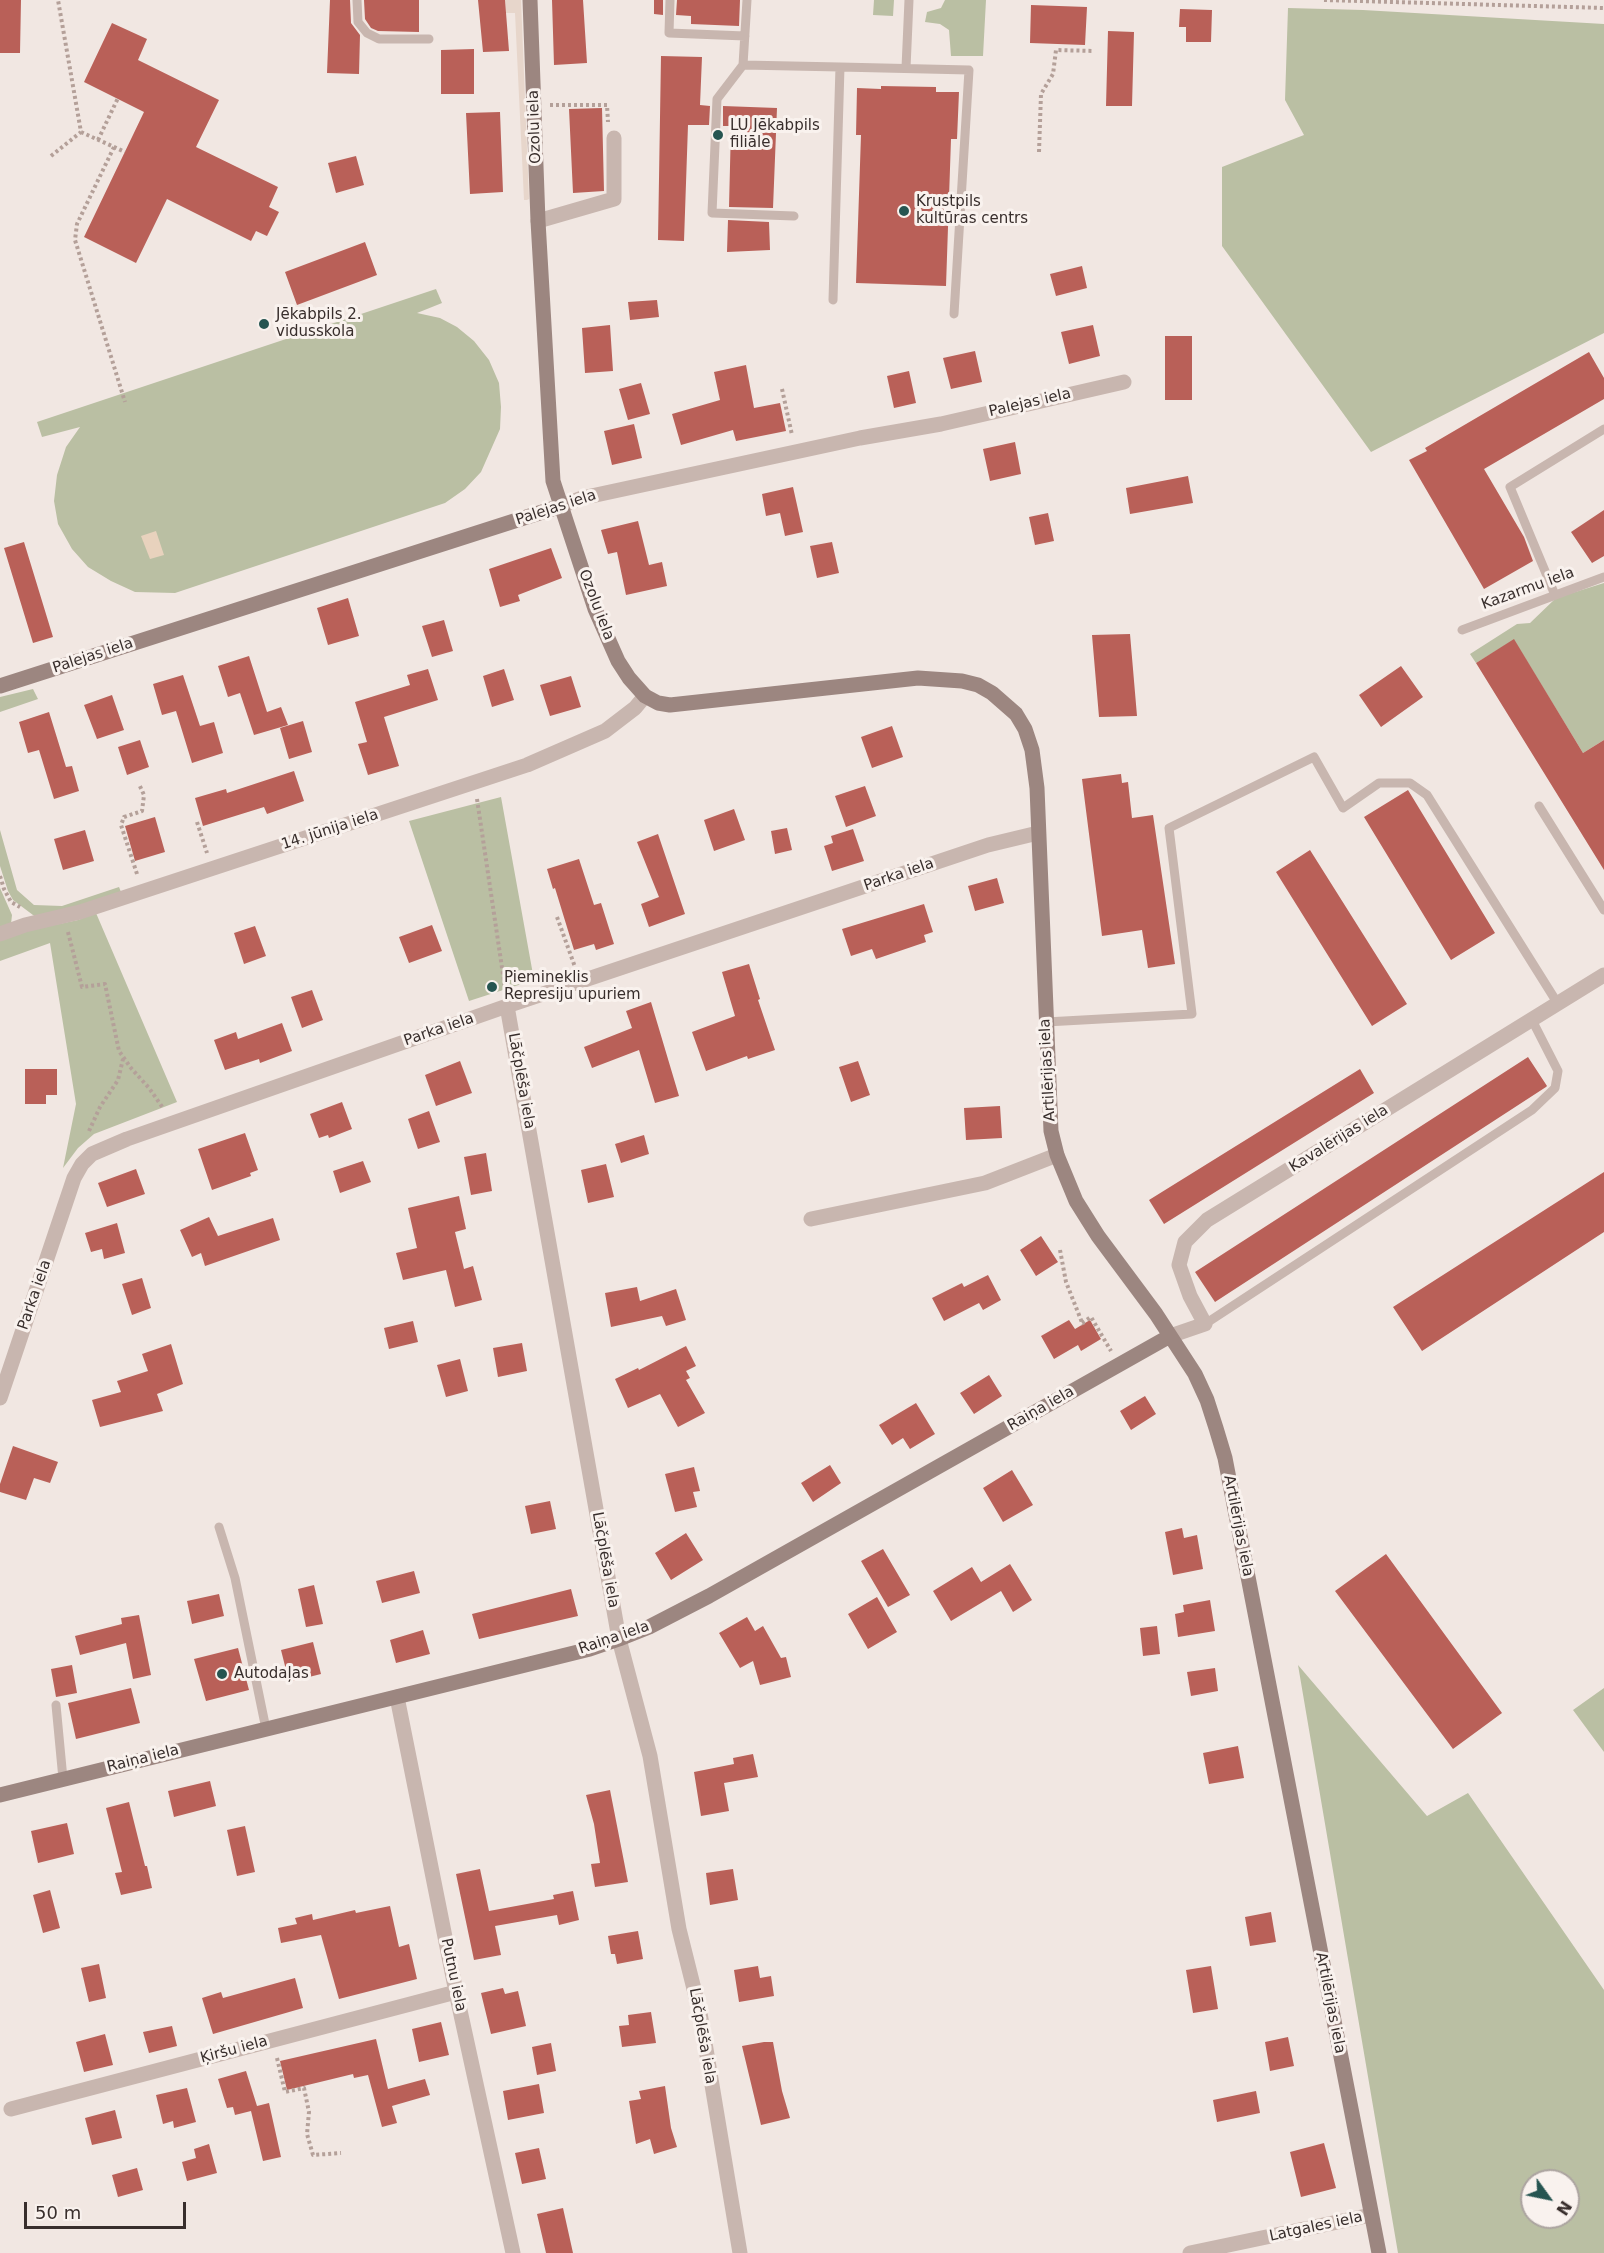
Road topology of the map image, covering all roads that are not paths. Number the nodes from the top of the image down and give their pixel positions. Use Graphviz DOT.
graph roads {
  1 [pos="357,0"];
  2 [pos="530,0"];
  3 [pos="670,0"];
  4 [pos="747,0"];
  5 [pos="909,0"];
  6 [pos="745,36"];
  7 [pos="429,39"];
  8 [pos="743,65"];
  9 [pos="840,67"];
  10 [pos="906,68"];
  11 [pos="614,138"];
  12 [pos="794,216"];
  13 [pos="538,221"];
  14 [pos="833,300"];
  15 [pos="954,314"];
  16 [pos="1124,382"];
  17 [pos="1604,429"];
  18 [pos="561,506"];
  19 [pos="1604,577"];
  20 [pos="1555,595"];
  21 [pos="1462,630"];
  22 [pos="0,686"];
  23 [pos="645,696"];
  24 [pos="1539,806"];
  25 [pos="1038,833"];
  26 [pos="1604,910"];
  27 [pos="0,934"];
  28 [pos="1604,975"];
  29 [pos="1558,1004"];
  30 [pos="507,1006"];
  31 [pos="1532,1020"];
  32 [pos="1046,1022"];
  33 [pos="1057,1155"];
  34 [pos="811,1219"];
  35 [pos="1205,1324"];
  36 [pos="1170,1336"];
  37 [pos="0,1398"];
  38 [pos="219,1527"];
  39 [pos="619,1639"];
  40 [pos="397,1697"];
  41 [pos="56,1705"];
  42 [pos="266,1729"];
  43 [pos="63,1779"];
  44 [pos="0,1795"];
  45 [pos="456,1992"];
  46 [pos="11,2109"];
  47 [pos="1371,2215"];
  48 [pos="513,2253"];
  49 [pos="740,2253"];
  50 [pos="1190,2253"];
  51 [pos="1379,2253"];
  1 -- 7 [label="lane"];
  2 -- 13 [label="street, Ozolu iela"];
  3 -- 6 [label="lane"];
  4 -- 6 [label="lane"];
  5 -- 10 [label="lane"];
  6 -- 8 [label="lane"];
  8 -- 9 [label="lane"];
  8 -- 12 [label="lane"];
  9 -- 10 [label="lane"];
  9 -- 14 [label="lane"];
  10 -- 15 [label="lane"];
  11 -- 13 [label="street"];
  13 -- 18 [label="street, Ozolu iela"];
  16 -- 18 [label="street, Palejas iela"];
  17 -- 20 [label="lane"];
  18 -- 22 [label="street, Palejas iela"];
  18 -- 23 [label="street, Ozolu iela"];
  19 -- 20 [label="lane, Kazarmu iela"];
  20 -- 21 [label="lane, Kazarmu iela"];
  23 -- 25 [label="street"];
  23 -- 27 [label="street, 14. jūnija iela"];
  24 -- 26 [label="lane"];
  25 -- 30 [label="street, Parka iela"];
  25 -- 32 [label="street, Artilērijas iela"];
  28 -- 29 [label="street, Kavalērijas iela"];
  29 -- 31 [label="street, Kavalērijas iela"];
  29 -- 32 [label="lane"];
  30 -- 37 [label="street, Parka iela"];
  30 -- 39 [label="street, Lāčplēša iela"];
  31 -- 35 [label="lane"];
  31 -- 35 [label="street, Kavalērijas iela"];
  32 -- 33 [label="street, Artilērijas iela"];
  33 -- 34 [label="street"];
  33 -- 36 [label="street, Artilērijas iela"];
  35 -- 36 [label="street"];
  36 -- 39 [label="street, Raiņa iela"];
  36 -- 47 [label="street, Artilērijas iela"];
  38 -- 42 [label="lane"];
  39 -- 40 [label="street, Raiņa iela"];
  39 -- 49 [label="street, Lāčplēša iela"];
  40 -- 42 [label="street, Raiņa iela"];
  40 -- 45 [label="street, Putnu iela"];
  41 -- 43 [label="lane"];
  42 -- 43 [label="street, Raiņa iela"];
  43 -- 44 [label="street, Raiņa iela"];
  45 -- 46 [label="street, Ķiršu iela"];
  45 -- 48 [label="street, Putnu iela"];
  47 -- 50 [label="street, Latgales iela"];
  47 -- 51 [label="street, Artilērijas iela"];
}
